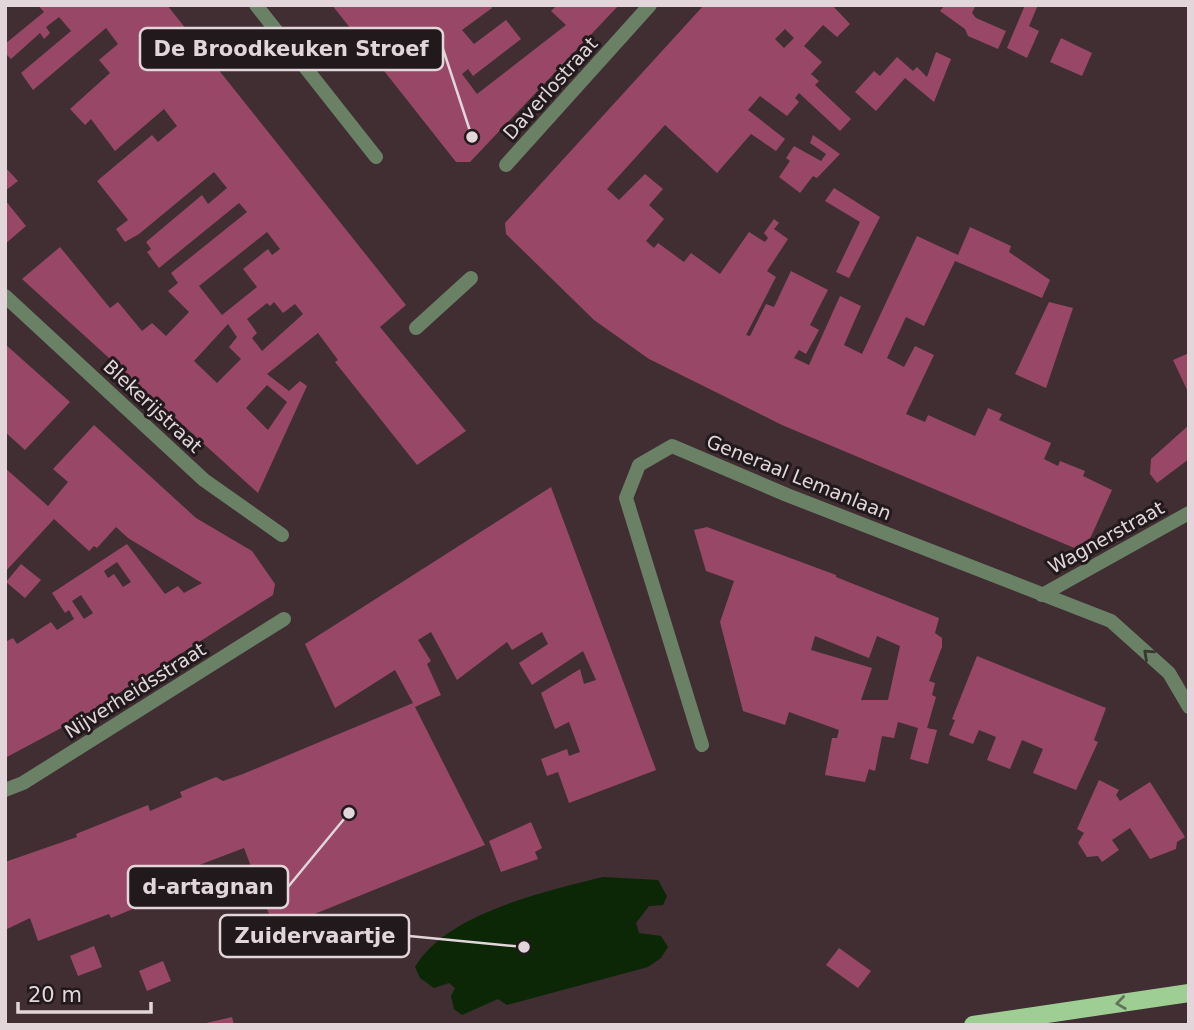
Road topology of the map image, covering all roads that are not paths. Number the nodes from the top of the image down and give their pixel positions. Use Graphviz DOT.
graph roads {
  1 [pos="256,5"];
  2 [pos="650,5"];
  3 [pos="376,158"];
  4 [pos="506,165"];
  5 [pos="471,278"];
  6 [pos="5,296"];
  7 [pos="416,328"];
  8 [pos="1189,513"];
  9 [pos="282,535"];
  10 [pos="1042,595"];
  11 [pos="284,619"];
  12 [pos="1189,707"];
  13 [pos="702,745"];
  14 [pos="5,790"];
  15 [pos="1189,993"];
  16 [pos="973,1025"];
  1 -- 3 [label="street"];
  2 -- 4 [label="street, Daverlostraat"];
  5 -- 7 [label="street"];
  6 -- 9 [label="street, Blekerijstraat"];
  8 -- 10 [label="street, Wagnerstraat"];
  12 -- 10 [label="street, Generaal Lemanlaan, one-way"];
  10 -- 13 [label="street, Generaal Lemanlaan"];
  11 -- 14 [label="street, Nijverheidsstraat"];
  15 -- 16 [label="main road, one-way"];
}
